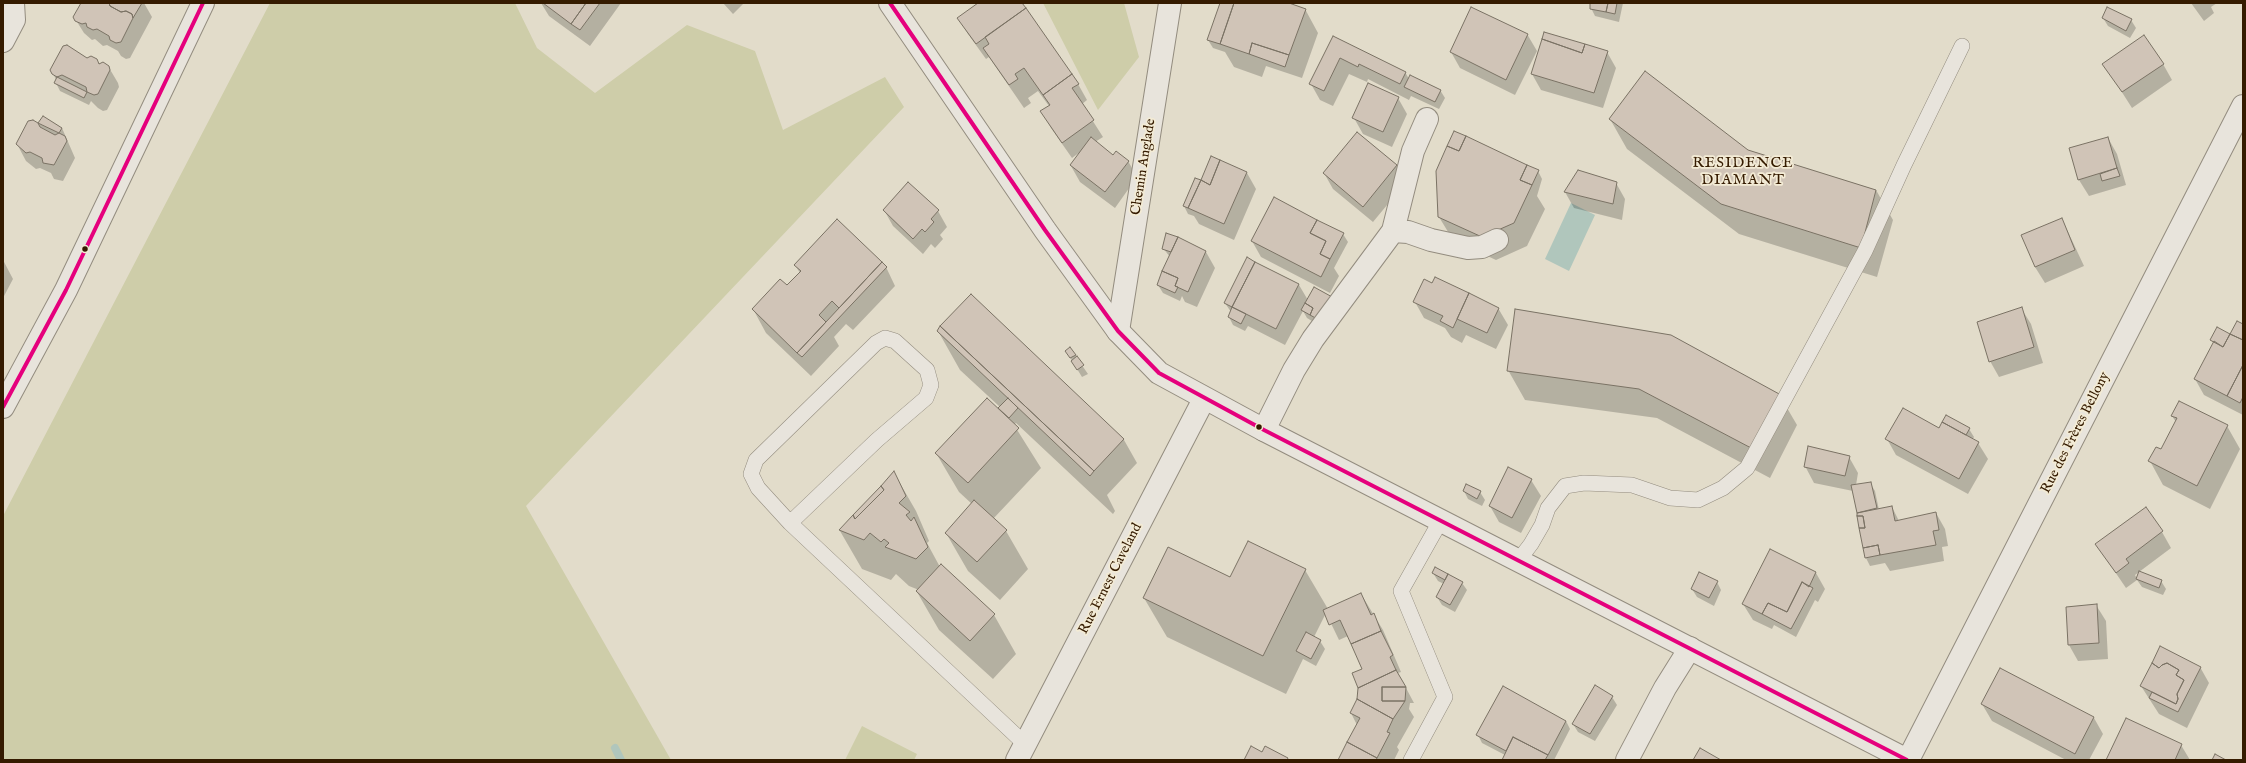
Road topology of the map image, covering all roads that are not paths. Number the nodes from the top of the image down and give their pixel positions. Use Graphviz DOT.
graph roads {
  1 [pos="13,3"];
  2 [pos="203,3"];
  3 [pos="890,3"];
  4 [pos="1170,3"];
  5 [pos="3,41"];
  6 [pos="1962,46"];
  7 [pos="2243,106"];
  8 [pos="1427,119"];
  9 [pos="1393,231"];
  10 [pos="1496,240"];
  11 [pos="1118,331"];
  12 [pos="1204,398"];
  13 [pos="3,407"];
  14 [pos="1264,430"];
  15 [pos="1441,520"];
  16 [pos="790,523"];
  17 [pos="1518,561"];
  18 [pos="1690,648"];
  19 [pos="1021,752"];
  20 [pos="1411,760"];
  21 [pos="1627,760"];
  22 [pos="1907,760"];
  1 -- 5 [label="street"];
  2 -- 13 [label="street"];
  3 -- 11 [label="street"];
  4 -- 11 [label="street, Chemin Anglade"];
  6 -- 17 [label="lane"];
  7 -- 22 [label="street, Rue des Frères Bellony"];
  8 -- 9 [label="street"];
  9 -- 10 [label="street"];
  9 -- 14 [label="street"];
  11 -- 12 [label="street"];
  12 -- 14 [label="street"];
  12 -- 19 [label="street, Rue Ernest Caveland"];
  14 -- 15 [label="street"];
  15 -- 17 [label="street"];
  15 -- 20 [label="lane"];
  16 -- 16 [label="lane"];
  16 -- 19 [label="lane"];
  17 -- 18 [label="street"];
  18 -- 21 [label="street"];
  18 -- 22 [label="street"];
}
